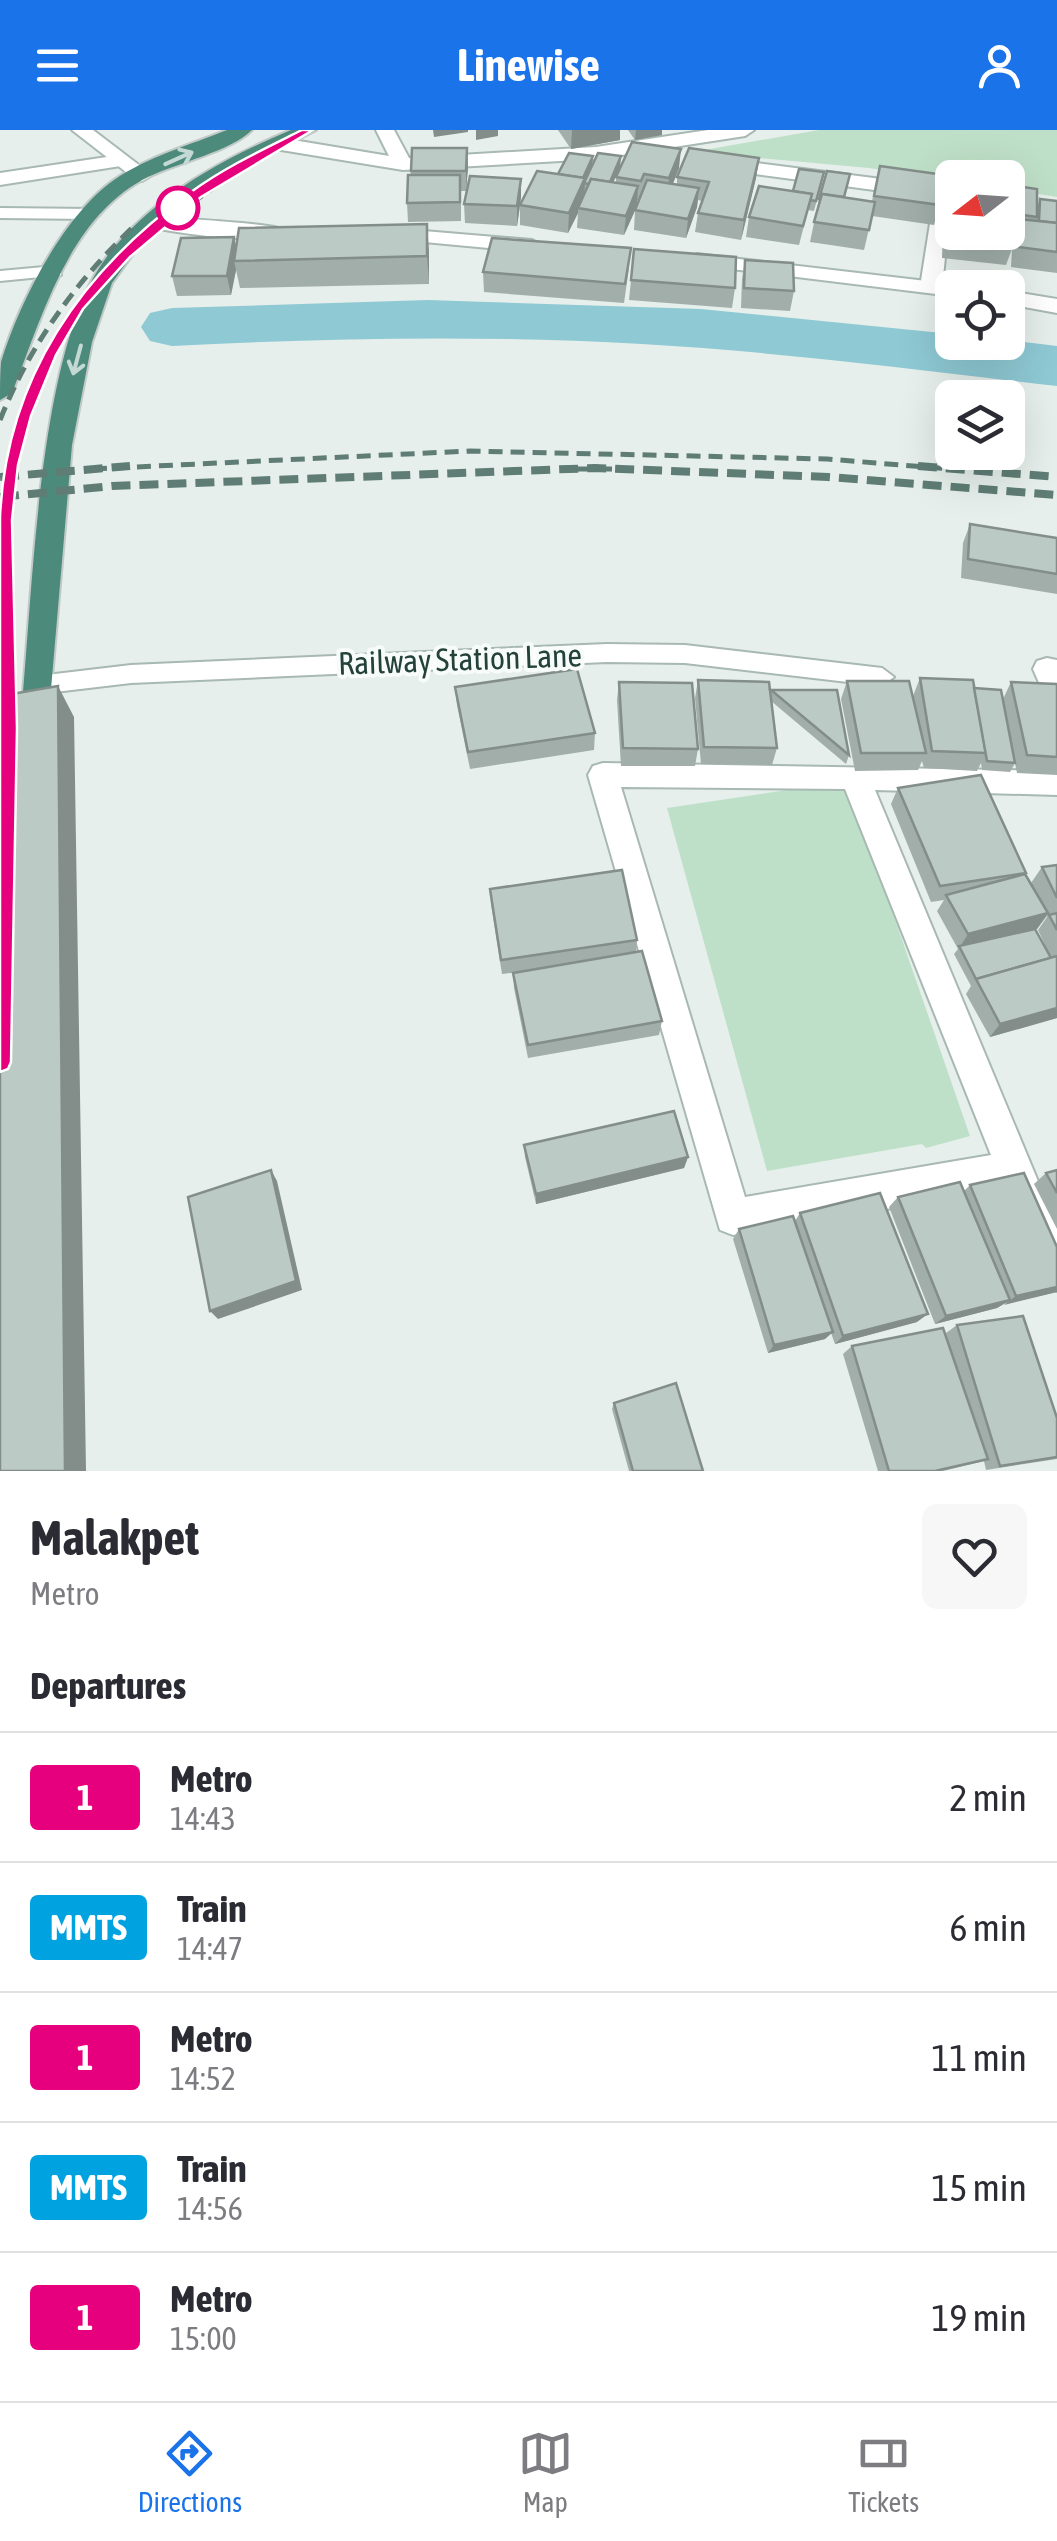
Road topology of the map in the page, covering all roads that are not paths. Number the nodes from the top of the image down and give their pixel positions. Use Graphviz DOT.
graph roads {
  1 [pos="81,130"];
  2 [pos="243,130"];
  3 [pos="307,130"];
  4 [pos="385,130"];
  5 [pos="745,130"];
  6 [pos="275,143"];
  7 [pos="596,152"];
  8 [pos="120,161"];
  9 [pos="404,164"];
  10 [pos="142,175"];
  11 [pos="0,179"];
  12 [pos="935,192"];
  13 [pos="0,213"];
  14 [pos="92,214"];
  15 [pos="154,222"];
  16 [pos="306,232"];
  17 [pos="360,233"];
  18 [pos="552,248"];
  19 [pos="668,258"];
  20 [pos="55,271"];
  21 [pos="0,276"];
  22 [pos="935,287"];
  23 [pos="1025,301"];
  24 [pos="1057,306"];
  25 [pos="0,392"];
  26 [pos="1057,670"];
  27 [pos="882,677"];
  28 [pos="38,685"];
  29 [pos="1057,693"];
  30 [pos="34,724"];
  31 [pos="855,776"];
  32 [pos="1057,783"];
  33 [pos="1018,1170"];
  34 [pos="1057,1272"];
  1 -- 8 [label="street"];
  10 -- 2 [label="highway, one-way"];
  3 -- 6 [label="highway"];
  4 -- 9 [label="street"];
  5 -- 7 [label="street"];
  6 -- 9 [label="street"];
  6 -- 15 [label="highway"];
  7 -- 9 [label="street"];
  7 -- 12 [label="street"];
  8 -- 10 [label="street"];
  8 -- 11 [label="street"];
  10 -- 14 [label="highway"];
  13 -- 14 [label="lane"];
  14 -- 20 [label="highway"];
  15 -- 16 [label="street"];
  15 -- 28 [label="highway, one-way"];
  17 -- 18 [label="street"];
  19 -- 22 [label="street"];
  20 -- 21 [label="lane"];
  20 -- 25 [label="highway"];
  23 -- 24 [label="street"];
  26 -- 29 [label="street"];
  27 -- 28 [label="lane, Railway Station Lane"];
  28 -- 30 [label="highway"];
  31 -- 32 [label="street"];
  31 -- 33 [label="street"];
  31 -- 33 [label="street"];
  33 -- 34 [label="street"];
}
